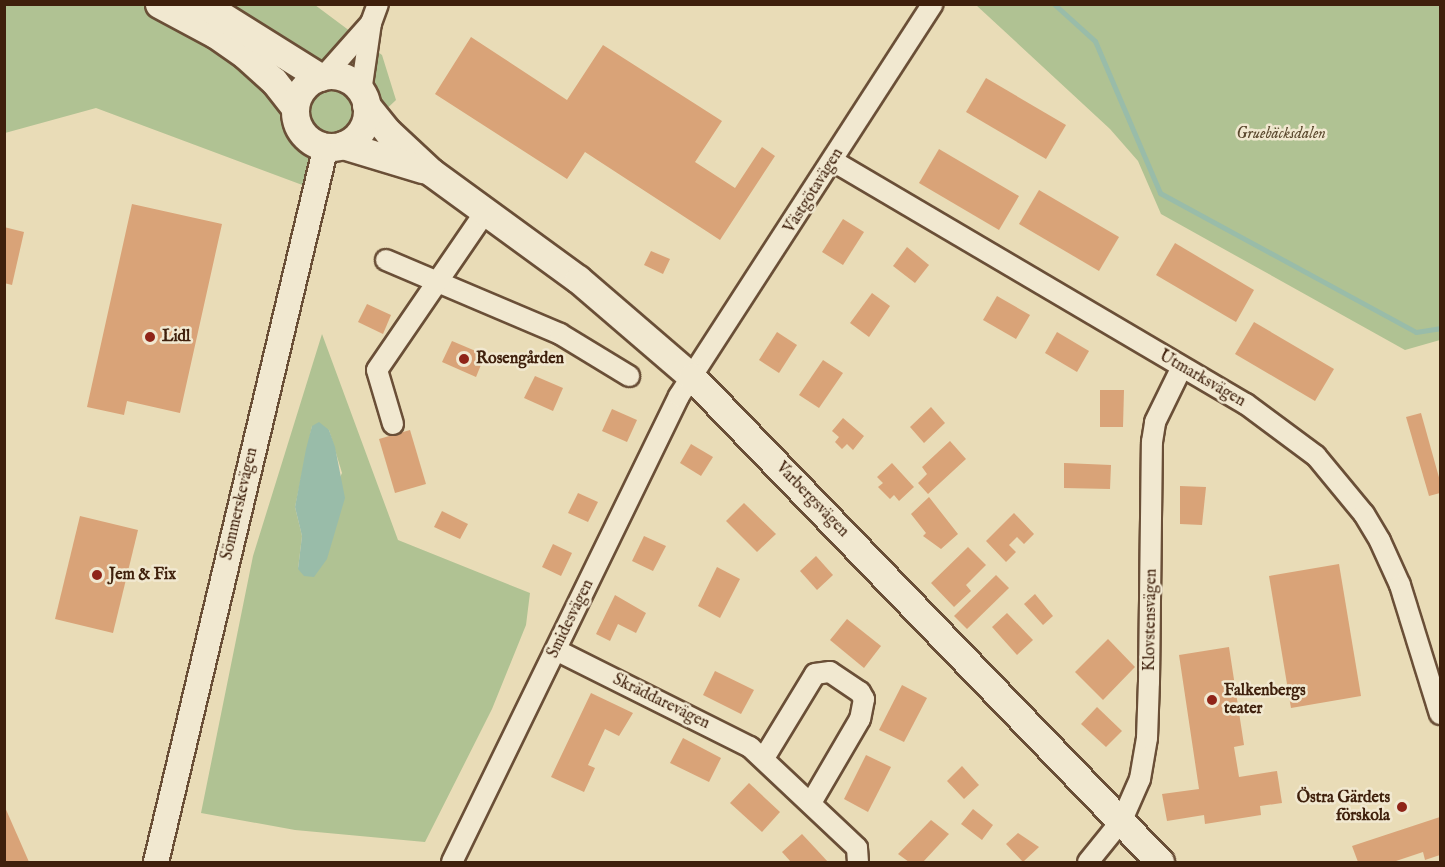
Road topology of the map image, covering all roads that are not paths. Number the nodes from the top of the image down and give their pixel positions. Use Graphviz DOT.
graph roads {
  1 [pos="159,4"];
  2 [pos="203,4"];
  3 [pos="378,4"];
  4 [pos="933,4"];
  5 [pos="370,23"];
  6 [pos="323,76"];
  7 [pos="364,98"];
  8 [pos="295,108"];
  9 [pos="334,146"];
  10 [pos="833,161"];
  11 [pos="431,172"];
  12 [pos="486,211"];
  13 [pos="386,260"];
  14 [pos="438,280"];
  15 [pos="1182,367"];
  16 [pos="628,376"];
  17 [pos="692,377"];
  18 [pos="393,424"];
  19 [pos="556,650"];
  20 [pos="1440,714"];
  21 [pos="764,758"];
  22 [pos="811,803"];
  23 [pos="1122,820"];
  24 [pos="156,862"];
  25 [pos="452,862"];
  26 [pos="858,862"];
  27 [pos="1088,862"];
  28 [pos="1160,862"];
  1 -- 8 [label="main road"];
  2 -- 6 [label="main road"];
  3 -- 5 [label="street"];
  4 -- 10 [label="street, Västgötavägen"];
  5 -- 6 [label="street"];
  5 -- 7 [label="street"];
  6 -- 7 [label="main road"];
  6 -- 8 [label="main road"];
  7 -- 9 [label="main road"];
  7 -- 11 [label="main road, Varbergsvägen"];
  8 -- 9 [label="main road"];
  9 -- 11 [label="main road, Varbergsvägen"];
  9 -- 24 [label="street, Sömmerskevägen"];
  10 -- 15 [label="street, Utmarksvägen"];
  10 -- 17 [label="street, Västgötavägen"];
  11 -- 12 [label="main road, Varbergsvägen"];
  12 -- 14 [label="street"];
  12 -- 17 [label="main road, Varbergsvägen"];
  13 -- 14 [label="street"];
  14 -- 16 [label="street"];
  14 -- 18 [label="street"];
  15 -- 20 [label="street, Utmarksvägen"];
  15 -- 23 [label="street, Klovstensvägen"];
  17 -- 19 [label="street, Smidesvägen"];
  17 -- 23 [label="main road, Varbergsvägen"];
  19 -- 21 [label="street, Skräddarevägen"];
  19 -- 25 [label="street, Smidesvägen"];
  21 -- 22 [label="street, Skräddarevägen"];
  21 -- 22 [label="street"];
  22 -- 26 [label="street, Skräddarevägen"];
  23 -- 27 [label="street, Klovstensvägen"];
  23 -- 28 [label="main road, Varbergsvägen"];
}
